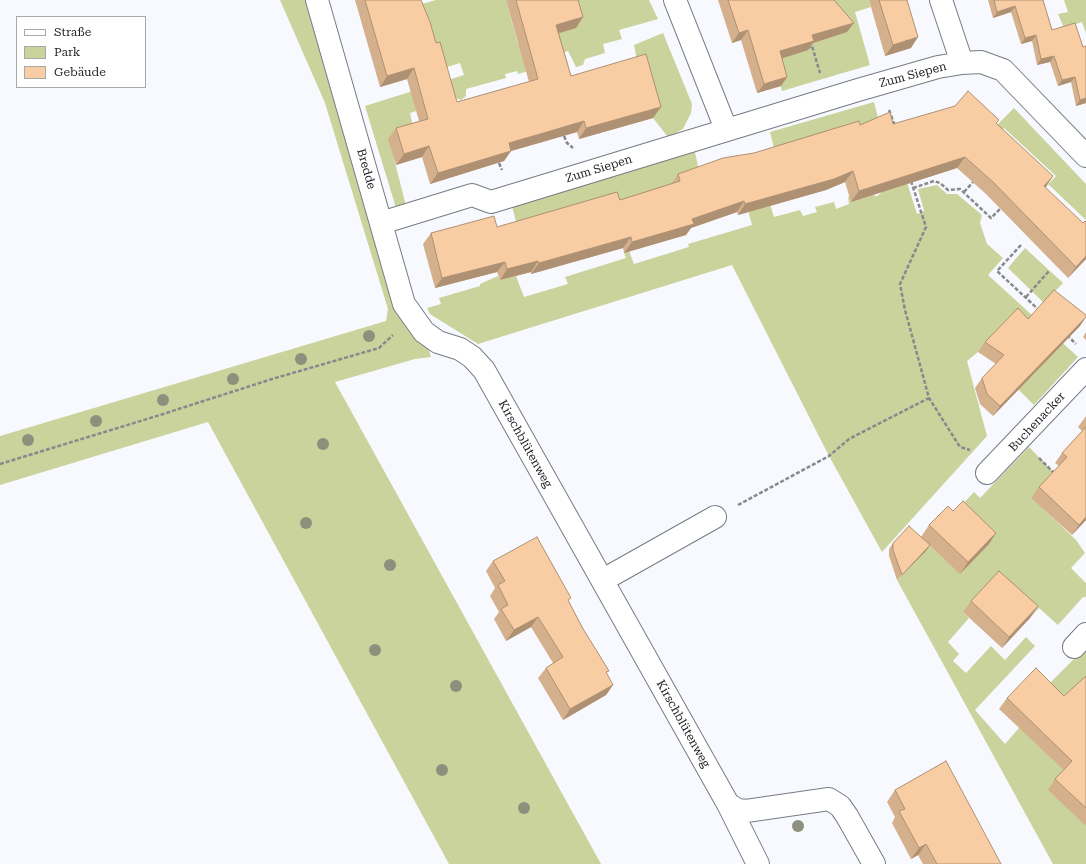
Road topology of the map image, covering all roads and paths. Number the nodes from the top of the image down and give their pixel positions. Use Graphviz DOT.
graph roads {
  1 [pos="317,0"];
  2 [pos="675,0"];
  3 [pos="941,0"];
  4 [pos="807,48"];
  5 [pos="962,63"];
  6 [pos="881,83"];
  7 [pos="827,99"];
  8 [pos="895,128"];
  9 [pos="726,129"];
  10 [pos="1086,156"];
  11 [pos="911,180"];
  12 [pos="973,182"];
  13 [pos="914,188"];
  14 [pos="964,192"];
  15 [pos="1001,208"];
  16 [pos="381,223"];
  17 [pos="1021,245"];
  18 [pos="1049,271"];
  19 [pos="1026,297"];
  20 [pos="1042,313"];
  21 [pos="418,324"];
  22 [pos="1064,333"];
  23 [pos="1080,348"];
  24 [pos="1086,369"];
  25 [pos="929,398"];
  26 [pos="0,464"];
  27 [pos="995,466"];
  28 [pos="715,517"];
  29 [pos="603,580"];
  30 [pos="728,804"];
  31 [pos="758,864"];
  32 [pos="874,864"];
  1 -- 16 [label="street, Bredde"];
  2 -- 9 [label="street"];
  3 -- 5 [label="street, Zum Siepen"];
  4 -- 7 [label="path"];
  5 -- 6 [label="street, Zum Siepen"];
  5 -- 10 [label="street, Zum Siepen"];
  6 -- 7 [label="street, Zum Siepen"];
  6 -- 8 [label="path"];
  7 -- 9 [label="street, Zum Siepen"];
  9 -- 16 [label="street, Zum Siepen"];
  11 -- 13 [label="path"];
  12 -- 14 [label="path"];
  13 -- 14 [label="path"];
  13 -- 25 [label="path"];
  14 -- 15 [label="path"];
  16 -- 21 [label="street, Bredde"];
  17 -- 19 [label="path"];
  18 -- 19 [label="path"];
  19 -- 20 [label="path"];
  21 -- 26 [label="path"];
  21 -- 29 [label="street, Kirschblütenweg"];
  22 -- 23 [label="path"];
  24 -- 27 [label="street, Buchenacker"];
  25 -- 27 [label="path"];
  25 -- 28 [label="path"];
  28 -- 29 [label="street"];
  29 -- 30 [label="street, Kirschblütenweg"];
  30 -- 31 [label="street, Kirschblütenweg"];
  30 -- 32 [label="street"];
}
